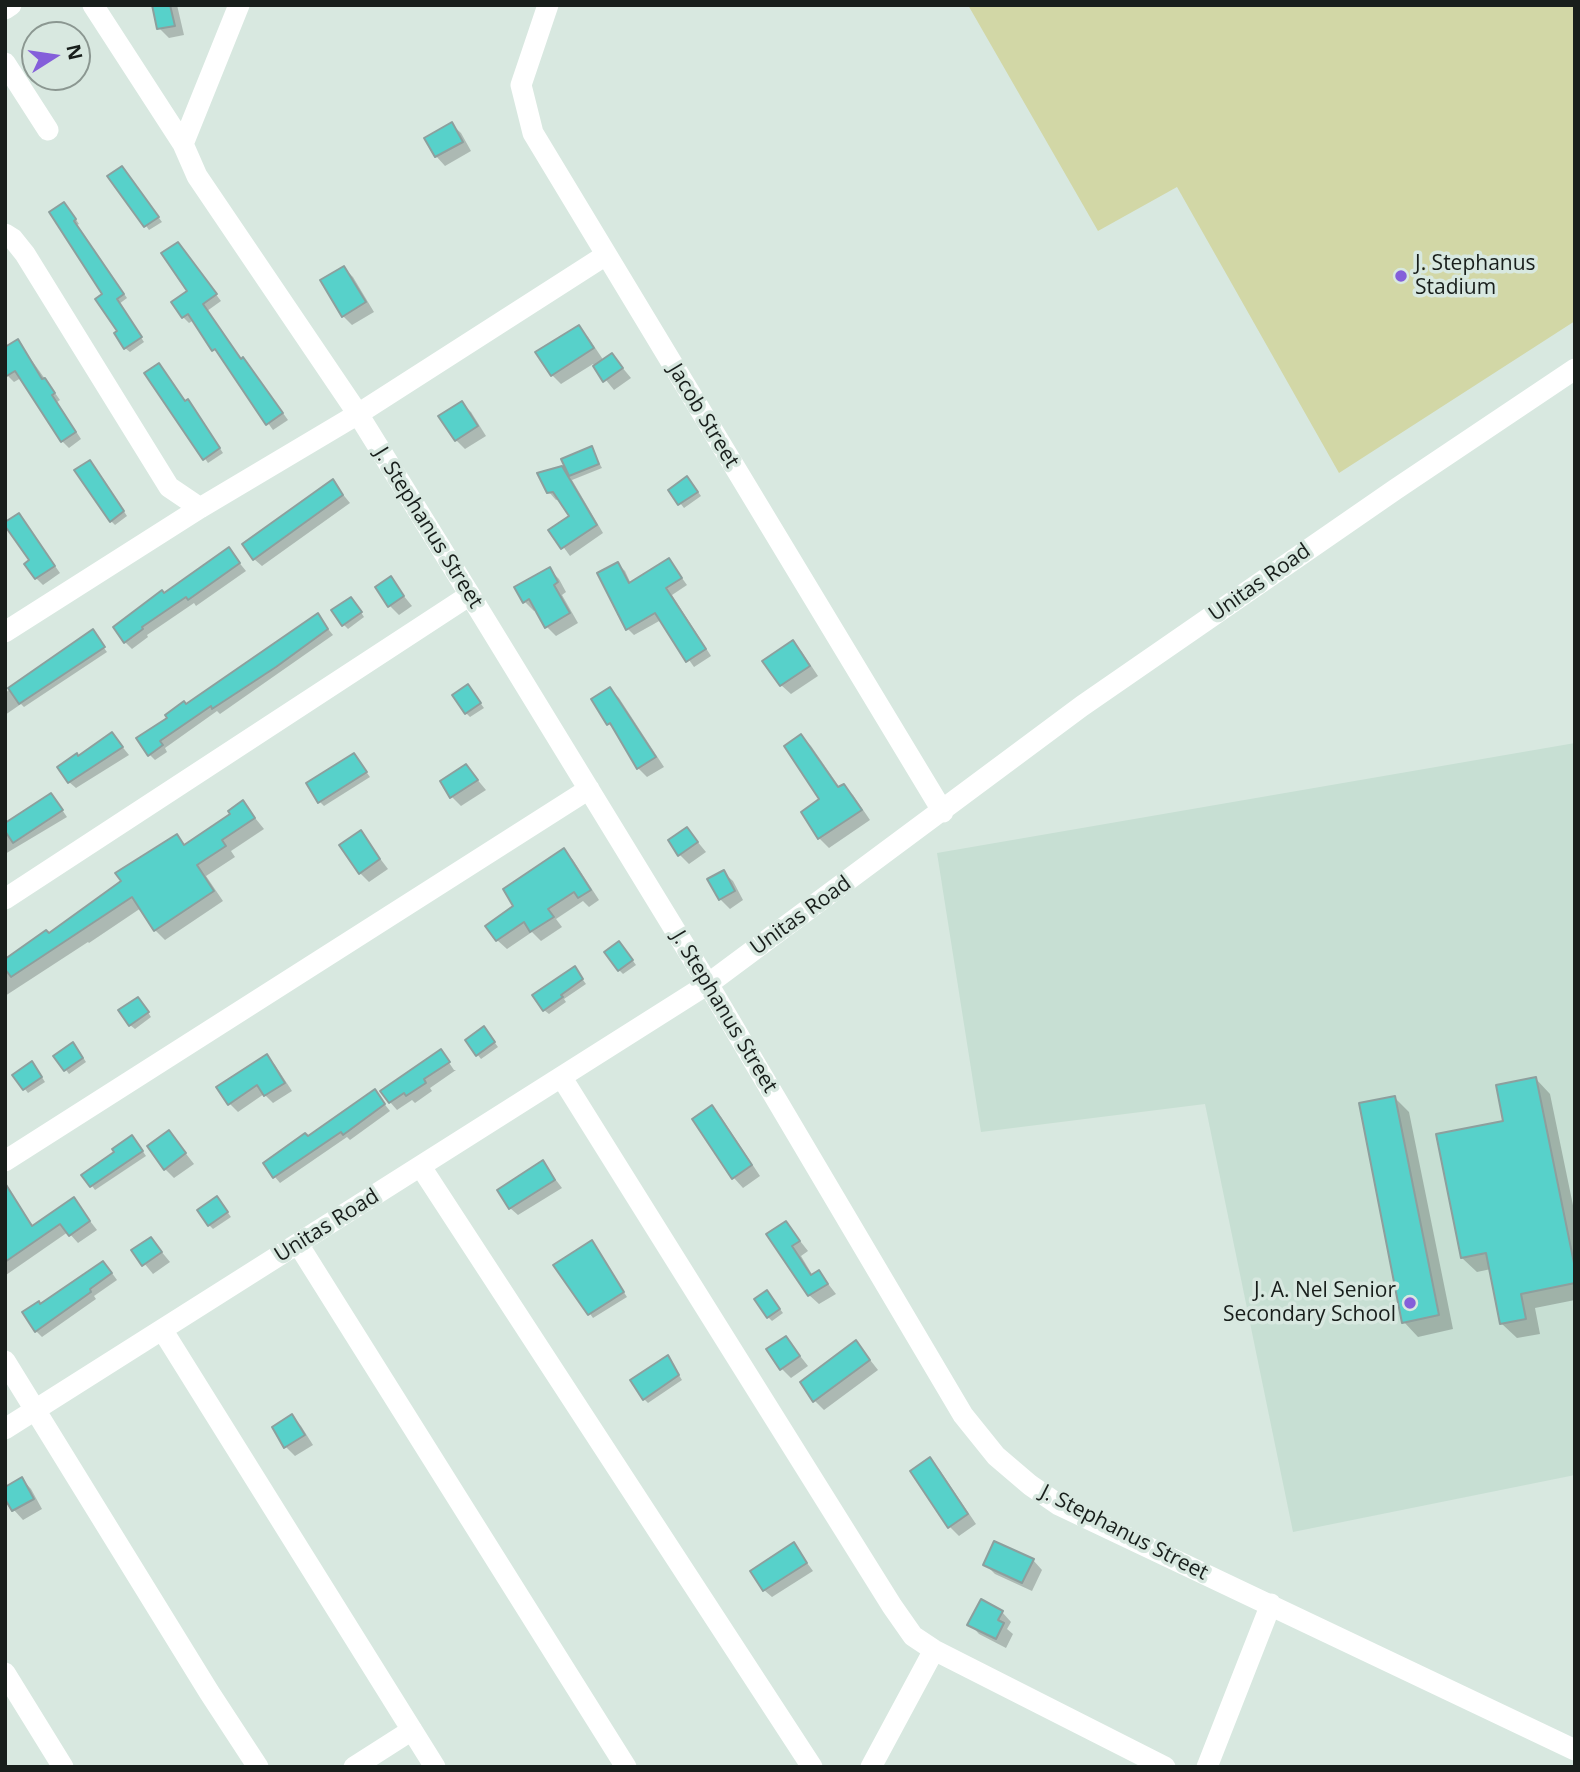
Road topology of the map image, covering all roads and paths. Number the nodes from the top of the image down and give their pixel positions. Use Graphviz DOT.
graph roads {
  1 [pos="11,5"];
  2 [pos="93,5"];
  3 [pos="239,5"];
  4 [pos="548,5"];
  5 [pos="5,9"];
  6 [pos="5,63"];
  7 [pos="47,130"];
  8 [pos="183,144"];
  9 [pos="5,234"];
  10 [pos="606,255"];
  11 [pos="1575,369"];
  12 [pos="358,414"];
  13 [pos="200,508"];
  14 [pos="471,595"];
  15 [pos="9,621"];
  16 [pos="589,789"];
  17 [pos="943,811"];
  18 [pos="5,899"];
  19 [pos="708,984"];
  20 [pos="562,1078"];
  21 [pos="5,1161"];
  22 [pos="421,1167"];
  23 [pos="298,1244"];
  24 [pos="163,1331"];
  25 [pos="5,1362"];
  26 [pos="34,1410"];
  27 [pos="5,1429"];
  28 [pos="1271,1604"];
  29 [pos="934,1650"];
  30 [pos="5,1673"];
  31 [pos="412,1730"];
  32 [pos="1575,1750"];
  33 [pos="63,1767"];
  34 [pos="258,1767"];
  35 [pos="354,1767"];
  36 [pos="435,1767"];
  37 [pos="626,1767"];
  38 [pos="812,1767"];
  39 [pos="871,1767"];
  40 [pos="1165,1767"];
  41 [pos="1207,1767"];
  1 -- 5 [label="street"];
  2 -- 8 [label="street, J. Stephanus Street"];
  3 -- 8 [label="street"];
  4 -- 10 [label="street, Jacob Street"];
  6 -- 7 [label="street"];
  8 -- 12 [label="street, J. Stephanus Street"];
  9 -- 13 [label="street"];
  10 -- 12 [label="street"];
  10 -- 17 [label="street, Jacob Street"];
  11 -- 17 [label="street, Unitas Road"];
  12 -- 13 [label="street"];
  12 -- 14 [label="street, J. Stephanus Street"];
  13 -- 15 [label="street"];
  14 -- 16 [label="street, J. Stephanus Street"];
  14 -- 18 [label="street"];
  16 -- 19 [label="street, J. Stephanus Street"];
  16 -- 21 [label="street"];
  17 -- 19 [label="street, Unitas Road"];
  19 -- 20 [label="street, Unitas Road"];
  19 -- 28 [label="street, J. Stephanus Street"];
  20 -- 22 [label="street, Unitas Road"];
  20 -- 29 [label="street"];
  22 -- 23 [label="street, Unitas Road"];
  22 -- 38 [label="street"];
  23 -- 24 [label="street, Unitas Road"];
  23 -- 37 [label="street"];
  24 -- 26 [label="street, Unitas Road"];
  24 -- 31 [label="street"];
  25 -- 26 [label="street"];
  26 -- 27 [label="street, Unitas Road"];
  26 -- 34 [label="street"];
  28 -- 32 [label="street, J. Stephanus Street"];
  28 -- 41 [label="street"];
  29 -- 39 [label="street"];
  29 -- 40 [label="street"];
  30 -- 33 [label="street"];
  31 -- 35 [label="street"];
  31 -- 36 [label="street"];
}
